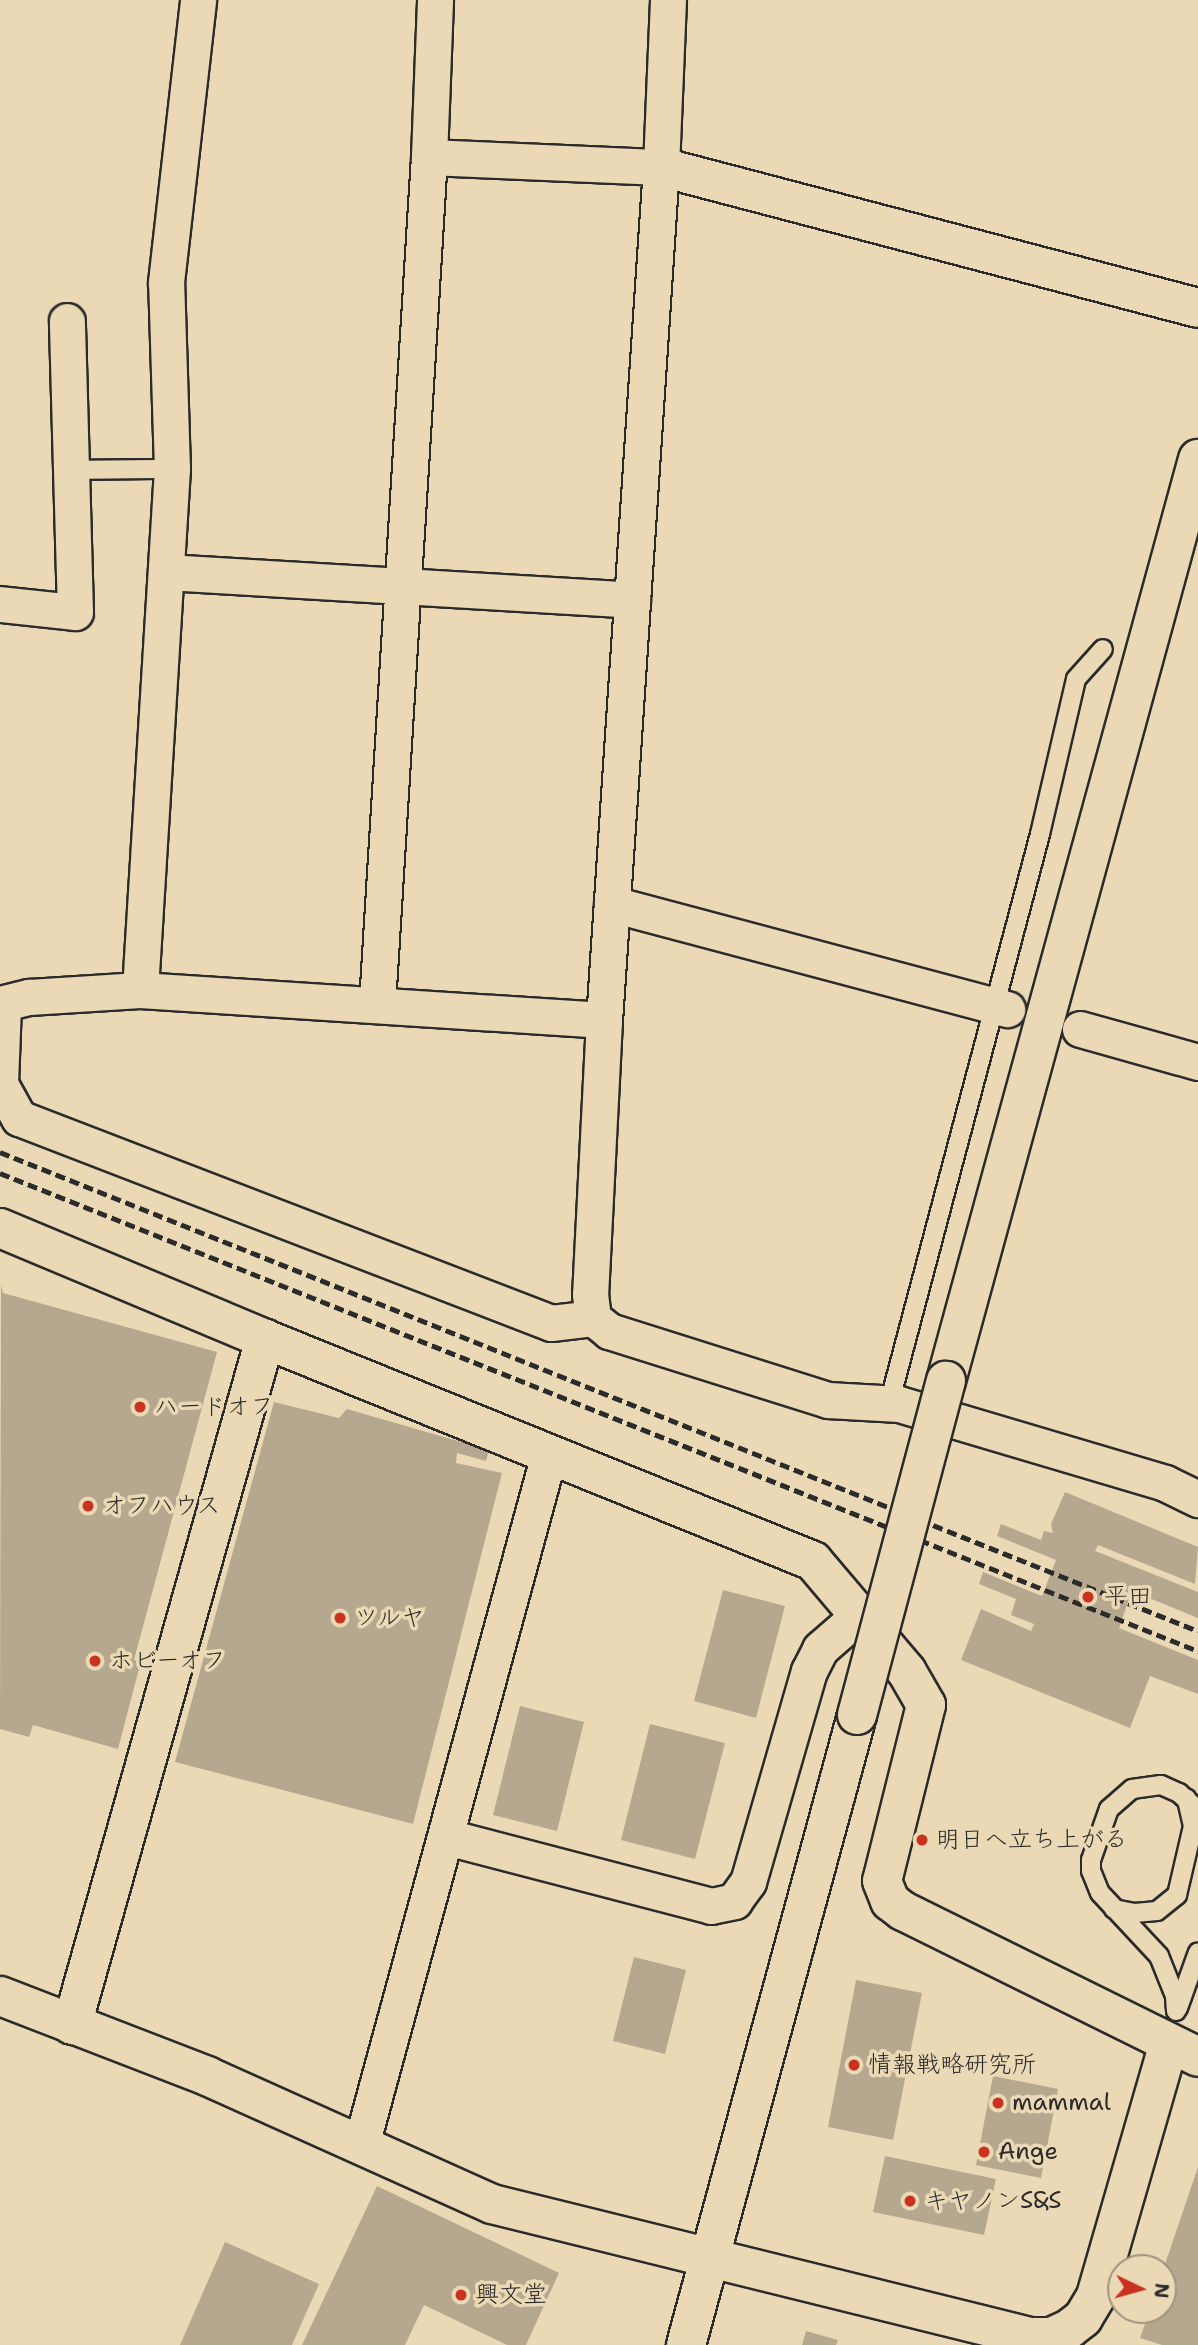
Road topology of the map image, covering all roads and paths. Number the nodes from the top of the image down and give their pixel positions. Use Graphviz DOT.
graph roads {
  1 [pos="198,0"];
  2 [pos="435,0"];
  3 [pos="668,0"];
  4 [pos="429,157"];
  5 [pos="661,167"];
  6 [pos="1198,308"];
  7 [pos="67,321"];
  8 [pos="1198,459"];
  9 [pos="172,469"];
  10 [pos="71,470"];
  11 [pos="167,572"];
  12 [pos="401,588"];
  13 [pos="632,600"];
  14 [pos="0,604"];
  15 [pos="1103,649"];
  16 [pos="611,904"];
  17 [pos="140,990"];
  18 [pos="2,1004"];
  19 [pos="377,1004"];
  20 [pos="1001,1007"];
  21 [pos="604,1020"];
  22 [pos="1080,1029"];
  23 [pos="1198,1062"];
  24 [pos="0,1228"];
  25 [pos="593,1318"];
  26 [pos="265,1339"];
  27 [pos="889,1404"];
  28 [pos="549,1454"];
  29 [pos="1198,1499"];
  30 [pos="859,1615"];
  31 [pos="1193,1805"];
  32 [pos="447,1837"];
  33 [pos="1111,1907"];
  34 [pos="1198,1952"];
  35 [pos="0,1996"];
  36 [pos="72,2025"];
  37 [pos="1181,2037"];
  38 [pos="361,2145"];
  39 [pos="708,2258"];
  40 [pos="1072,2337"];
  41 [pos="685,2345"];
  1 -- 9 [label="street"];
  2 -- 4 [label="street"];
  3 -- 5 [label="street"];
  4 -- 5 [label="street"];
  4 -- 12 [label="street"];
  5 -- 6 [label="street"];
  5 -- 13 [label="street"];
  7 -- 10 [label="street"];
  8 -- 39 [label="street, bridge"];
  9 -- 10 [label="lane"];
  9 -- 11 [label="street"];
  10 -- 14 [label="street"];
  11 -- 12 [label="street"];
  11 -- 17 [label="street"];
  12 -- 13 [label="street"];
  12 -- 19 [label="street"];
  13 -- 16 [label="street"];
  15 -- 20 [label="lane"];
  16 -- 20 [label="street"];
  16 -- 21 [label="street"];
  17 -- 18 [label="street"];
  17 -- 19 [label="street"];
  18 -- 25 [label="street"];
  19 -- 21 [label="street"];
  20 -- 27 [label="lane"];
  21 -- 25 [label="street"];
  22 -- 23 [label="street"];
  24 -- 26 [label="street"];
  25 -- 27 [label="street"];
  26 -- 28 [label="street"];
  26 -- 36 [label="street"];
  27 -- 29 [label="street"];
  28 -- 30 [label="street"];
  28 -- 32 [label="street"];
  30 -- 32 [label="street"];
  30 -- 37 [label="street"];
  31 -- 33 [label="lane"];
  31 -- 33 [label="lane"];
  32 -- 38 [label="street"];
  33 -- 37 [label="lane"];
  34 -- 37 [label="lane"];
  35 -- 36 [label="street"];
  36 -- 38 [label="street"];
  37 -- 40 [label="street"];
  38 -- 39 [label="street"];
  39 -- 40 [label="street"];
  39 -- 41 [label="street"];
}
